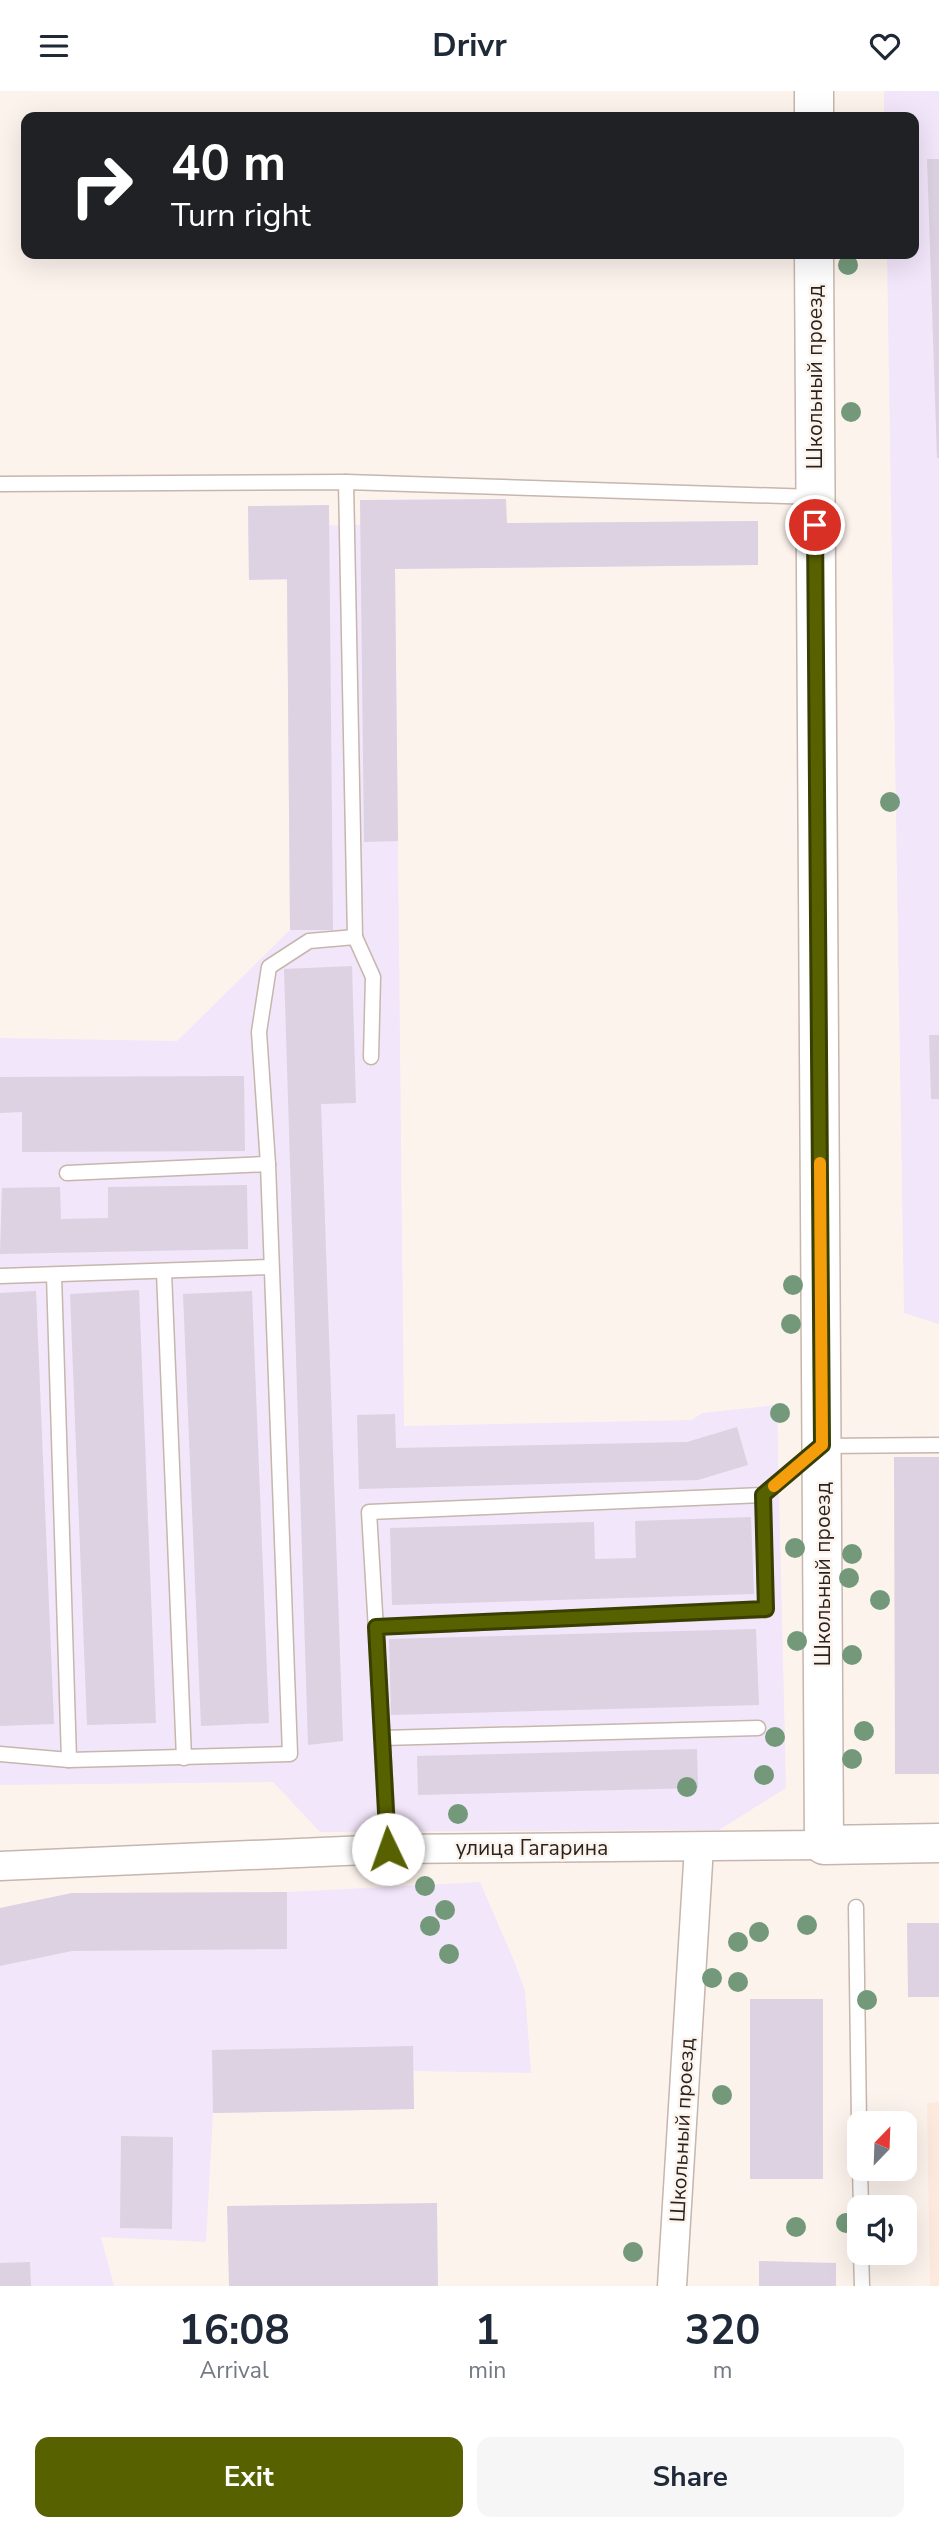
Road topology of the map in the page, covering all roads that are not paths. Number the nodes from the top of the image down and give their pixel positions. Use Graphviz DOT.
graph roads {
  1 [pos="814,91"];
  2 [pos="814,112"];
  3 [pos="814,259"];
  4 [pos="346,482"];
  5 [pos="0,484"];
  6 [pos="815,497"];
  7 [pos="355,937"];
  8 [pos="371,1057"];
  9 [pos="268,1164"];
  10 [pos="67,1173"];
  11 [pos="271,1267"];
  12 [pos="164,1272"];
  13 [pos="54,1275"];
  14 [pos="0,1276"];
  15 [pos="822,1445"];
  16 [pos="939,1445"];
  17 [pos="763,1495"];
  18 [pos="376,1627"];
  19 [pos="758,1728"];
  20 [pos="382,1738"];
  21 [pos="0,1754"];
  22 [pos="184,1758"];
  23 [pos="69,1760"];
  24 [pos="939,1843"];
  25 [pos="824,1845"];
  26 [pos="699,1847"];
  27 [pos="388,1849"];
  28 [pos="0,1865"];
  29 [pos="856,1907"];
  30 [pos="859,2111"];
  31 [pos="861,2265"];
  32 [pos="672,2286"];
  33 [pos="862,2286"];
  1 -- 2 [label="street"];
  3 -- 6 [label="street, Школьный проезд"];
  4 -- 5 [label="lane"];
  4 -- 6 [label="lane"];
  4 -- 7 [label="lane"];
  6 -- 15 [label="street, Школьный проезд"];
  7 -- 8 [label="lane"];
  7 -- 9 [label="lane"];
  9 -- 10 [label="lane"];
  9 -- 11 [label="lane"];
  11 -- 12 [label="lane"];
  11 -- 22 [label="lane"];
  12 -- 13 [label="lane"];
  12 -- 22 [label="lane"];
  13 -- 14 [label="lane"];
  13 -- 23 [label="lane"];
  15 -- 16 [label="lane"];
  15 -- 17 [label="lane"];
  15 -- 25 [label="street, Школьный проезд"];
  17 -- 18 [label="lane"];
  17 -- 18 [label="lane"];
  18 -- 20 [label="lane"];
  19 -- 20 [label="lane"];
  20 -- 27 [label="lane"];
  21 -- 23 [label="lane"];
  22 -- 23 [label="lane"];
  24 -- 25 [label="street, улица Гагарина"];
  25 -- 26 [label="street, улица Гагарина"];
  26 -- 27 [label="street, улица Гагарина"];
  26 -- 32 [label="street, Школьный проезд"];
  27 -- 28 [label="street, улица Гагарина"];
  29 -- 30 [label="lane"];
  31 -- 33 [label="lane"];
}
